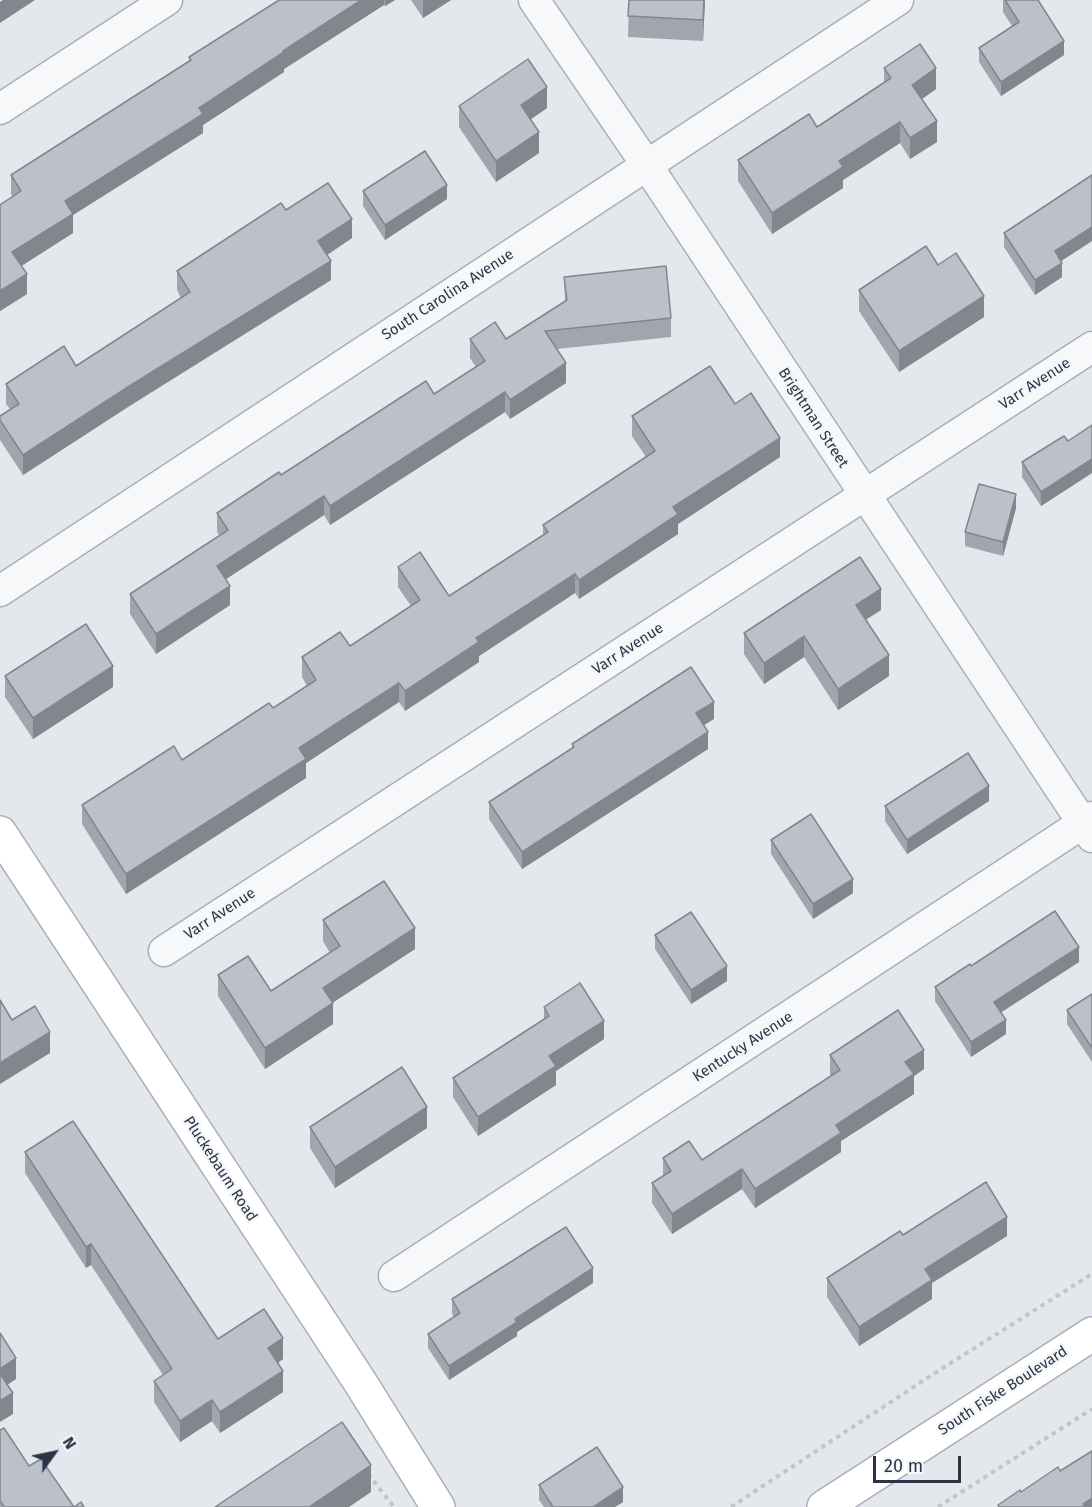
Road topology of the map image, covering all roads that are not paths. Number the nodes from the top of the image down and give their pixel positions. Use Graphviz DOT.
graph roads {
  1 [pos="167,0"];
  2 [pos="534,0"];
  3 [pos="898,0"];
  4 [pos="0,109"];
  5 [pos="646,164"];
  6 [pos="1092,347"];
  7 [pos="864,495"];
  8 [pos="0,591"];
  9 [pos="1089,826"];
  10 [pos="0,833"];
  11 [pos="164,951"];
  12 [pos="394,1276"];
  13 [pos="1092,1334"];
  14 [pos="438,1507"];
  15 [pos="824,1507"];
  1 -- 4 [label="street"];
  2 -- 5 [label="street, Brightman Street"];
  3 -- 5 [label="street, South Carolina Avenue"];
  5 -- 7 [label="street, Brightman Street"];
  5 -- 8 [label="street, South Carolina Avenue"];
  6 -- 7 [label="street, Varr Avenue"];
  7 -- 9 [label="street, Brightman Street"];
  7 -- 11 [label="street, Varr Avenue"];
  9 -- 12 [label="street, Kentucky Avenue"];
  10 -- 14 [label="street, Pluckebaum Road"];
  13 -- 15 [label="street, South Fiske Boulevard"];
}
